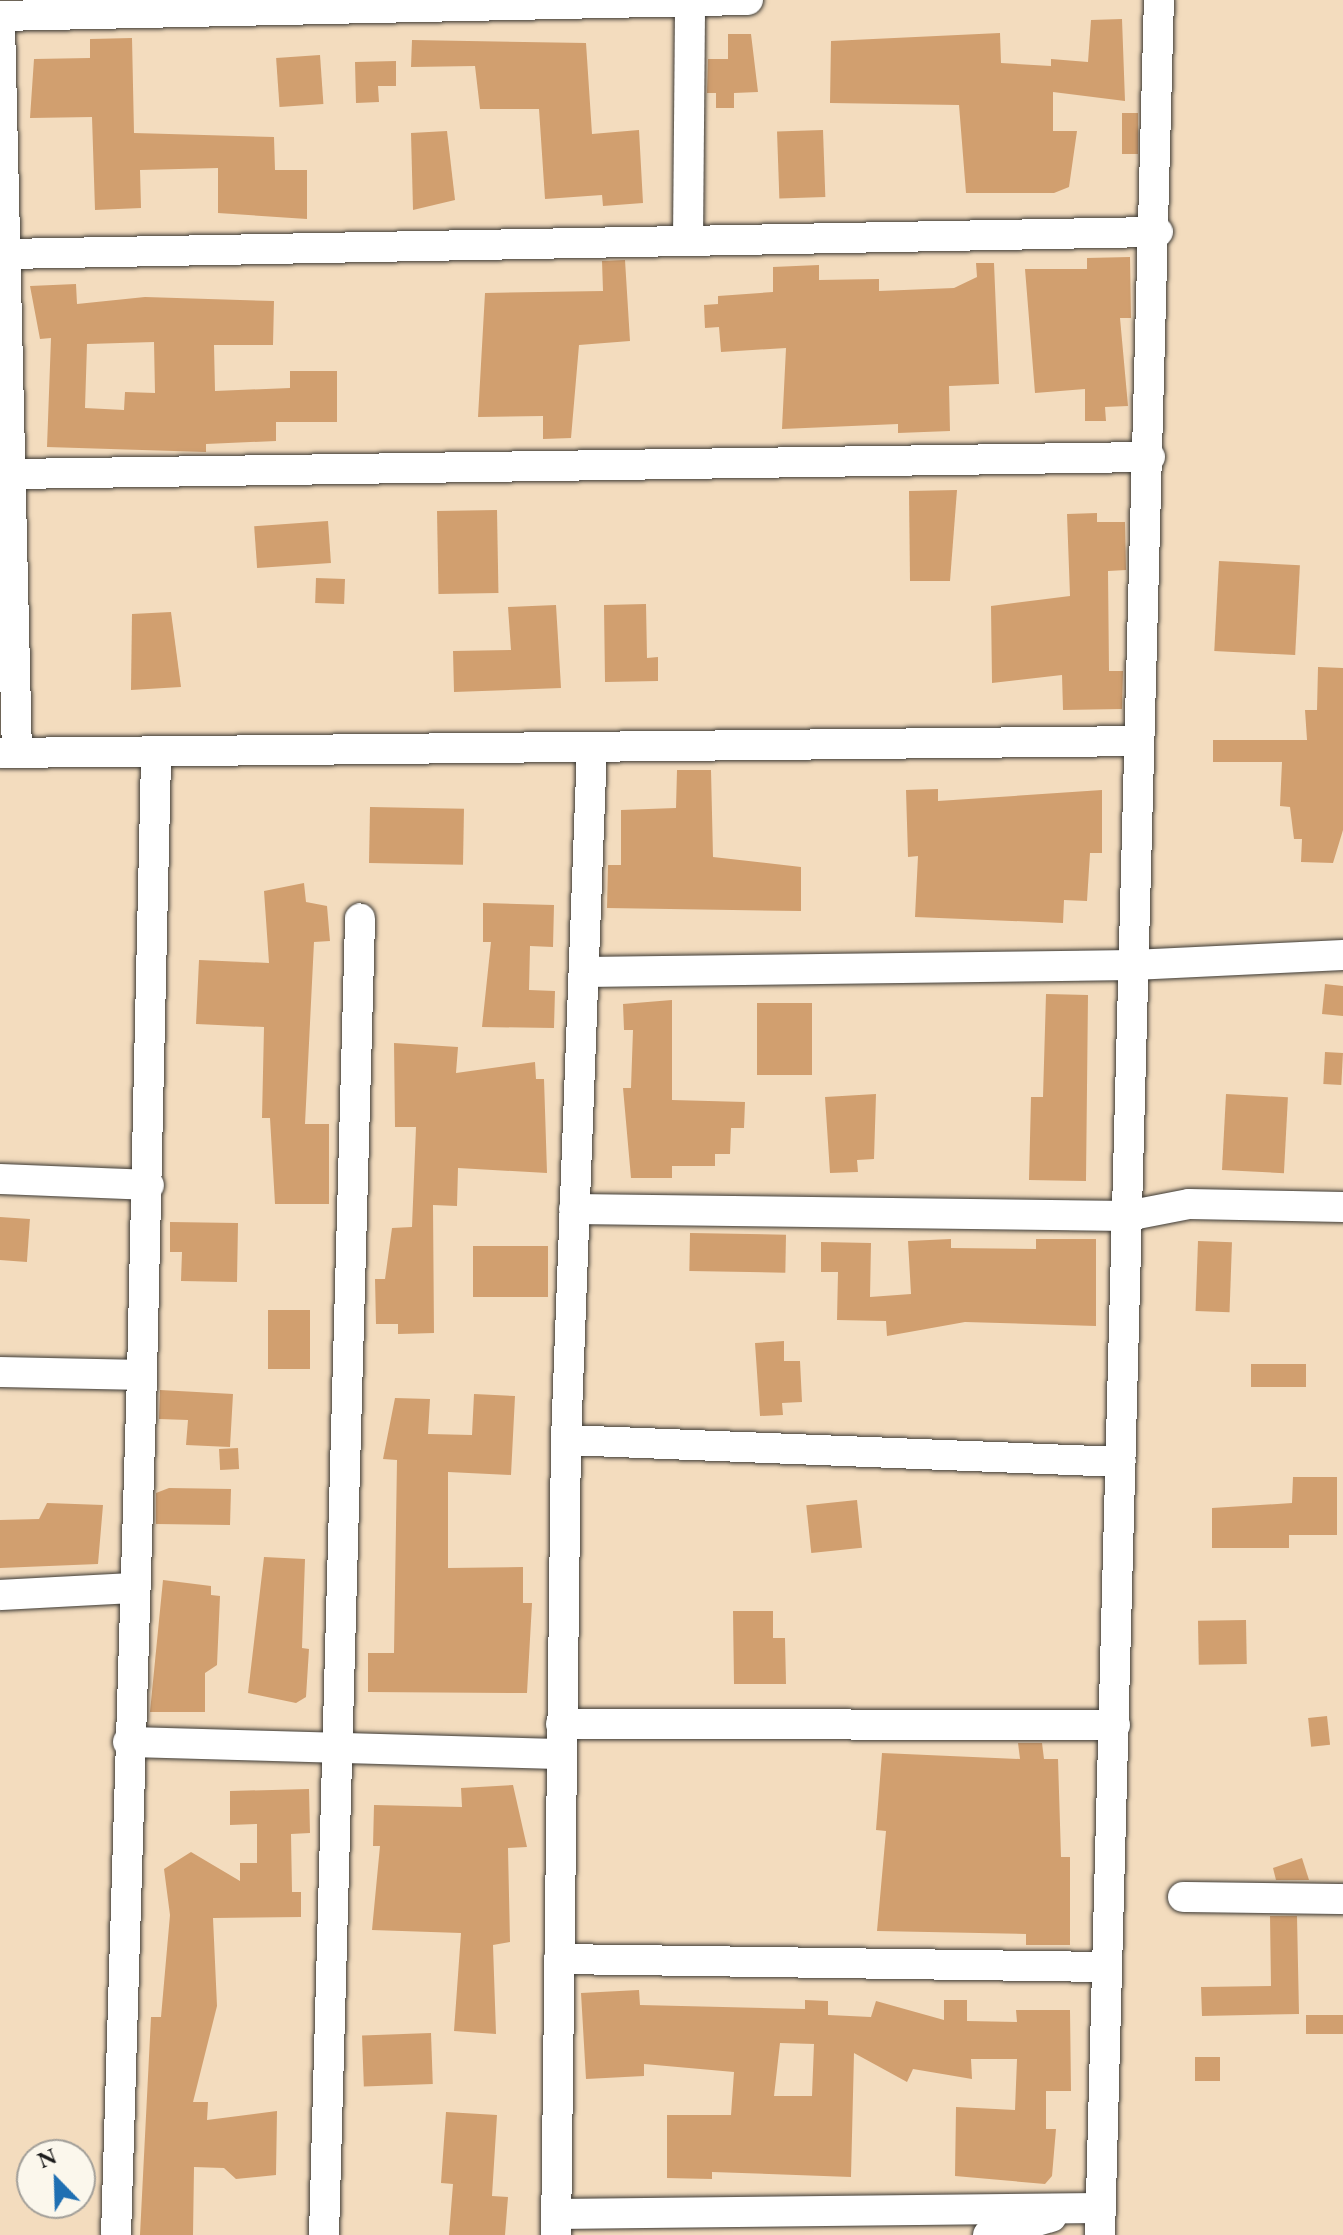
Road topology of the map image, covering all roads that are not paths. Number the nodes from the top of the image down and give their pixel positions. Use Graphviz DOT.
graph roads {
  1 [pos="748,0"];
  2 [pos="1159,0"];
  3 [pos="690,1"];
  4 [pos="200,5"];
  5 [pos="441,5"];
  6 [pos="0,16"];
  7 [pos="0,23"];
  8 [pos="1158,232"];
  9 [pos="688,240"];
  10 [pos="7,254"];
  11 [pos="1150,457"];
  12 [pos="13,474"];
  13 [pos="1139,741"];
  14 [pos="592,748"];
  15 [pos="9,753"];
  16 [pos="156,756"];
  17 [pos="360,918"];
  18 [pos="1343,955"];
  19 [pos="1133,965"];
  20 [pos="584,972"];
  21 [pos="0,1179"];
  22 [pos="149,1185"];
  23 [pos="1343,1207"];
  24 [pos="574,1209"];
  25 [pos="1127,1216"];
  26 [pos="0,1372"];
  27 [pos="142,1375"];
  28 [pos="566,1440"];
  29 [pos="1121,1462"];
  30 [pos="0,1595"];
  31 [pos="132,1596"];
  32 [pos="0,1607"];
  33 [pos="561,1724"];
  34 [pos="1115,1725"];
  35 [pos="128,1742"];
  36 [pos="342,1748"];
  37 [pos="561,1754"];
  38 [pos="1183,1897"];
  39 [pos="1343,1899"];
  40 [pos="559,1959"];
  41 [pos="1107,1967"];
  42 [pos="1069,2208"];
  43 [pos="1100,2221"];
  44 [pos="556,2224"];
  45 [pos="116,2235"];
  46 [pos="324,2235"];
  47 [pos="988,2235"];
  1 -- 3 [label="street"];
  2 -- 8 [label="street"];
  3 -- 5 [label="street"];
  3 -- 9 [label="street"];
  4 -- 5 [label="street"];
  4 -- 6 [label="street"];
  7 -- 10 [label="street"];
  8 -- 9 [label="street"];
  8 -- 11 [label="street"];
  9 -- 10 [label="street"];
  10 -- 12 [label="street"];
  11 -- 12 [label="street"];
  11 -- 13 [label="street"];
  12 -- 15 [label="street"];
  13 -- 14 [label="street"];
  13 -- 19 [label="street"];
  14 -- 16 [label="street"];
  14 -- 20 [label="street"];
  15 -- 16 [label="street"];
  16 -- 22 [label="street"];
  17 -- 36 [label="street"];
  18 -- 19 [label="street"];
  19 -- 20 [label="street"];
  19 -- 25 [label="street"];
  20 -- 24 [label="street"];
  21 -- 22 [label="street"];
  22 -- 27 [label="street"];
  23 -- 25 [label="street"];
  24 -- 25 [label="street"];
  24 -- 28 [label="street"];
  25 -- 29 [label="street"];
  26 -- 27 [label="street"];
  27 -- 31 [label="street"];
  28 -- 29 [label="street"];
  28 -- 33 [label="street"];
  29 -- 34 [label="street"];
  30 -- 31 [label="street"];
  31 -- 32 [label="street"];
  31 -- 35 [label="street"];
  33 -- 34 [label="street"];
  33 -- 37 [label="street"];
  34 -- 41 [label="street"];
  35 -- 36 [label="street"];
  35 -- 45 [label="street"];
  36 -- 37 [label="street"];
  36 -- 46 [label="street"];
  37 -- 40 [label="street"];
  38 -- 39 [label="street"];
  40 -- 41 [label="street"];
  40 -- 44 [label="street"];
  41 -- 43 [label="street"];
  42 -- 43 [label="street"];
  42 -- 44 [label="street"];
  42 -- 47 [label="street"];
}
